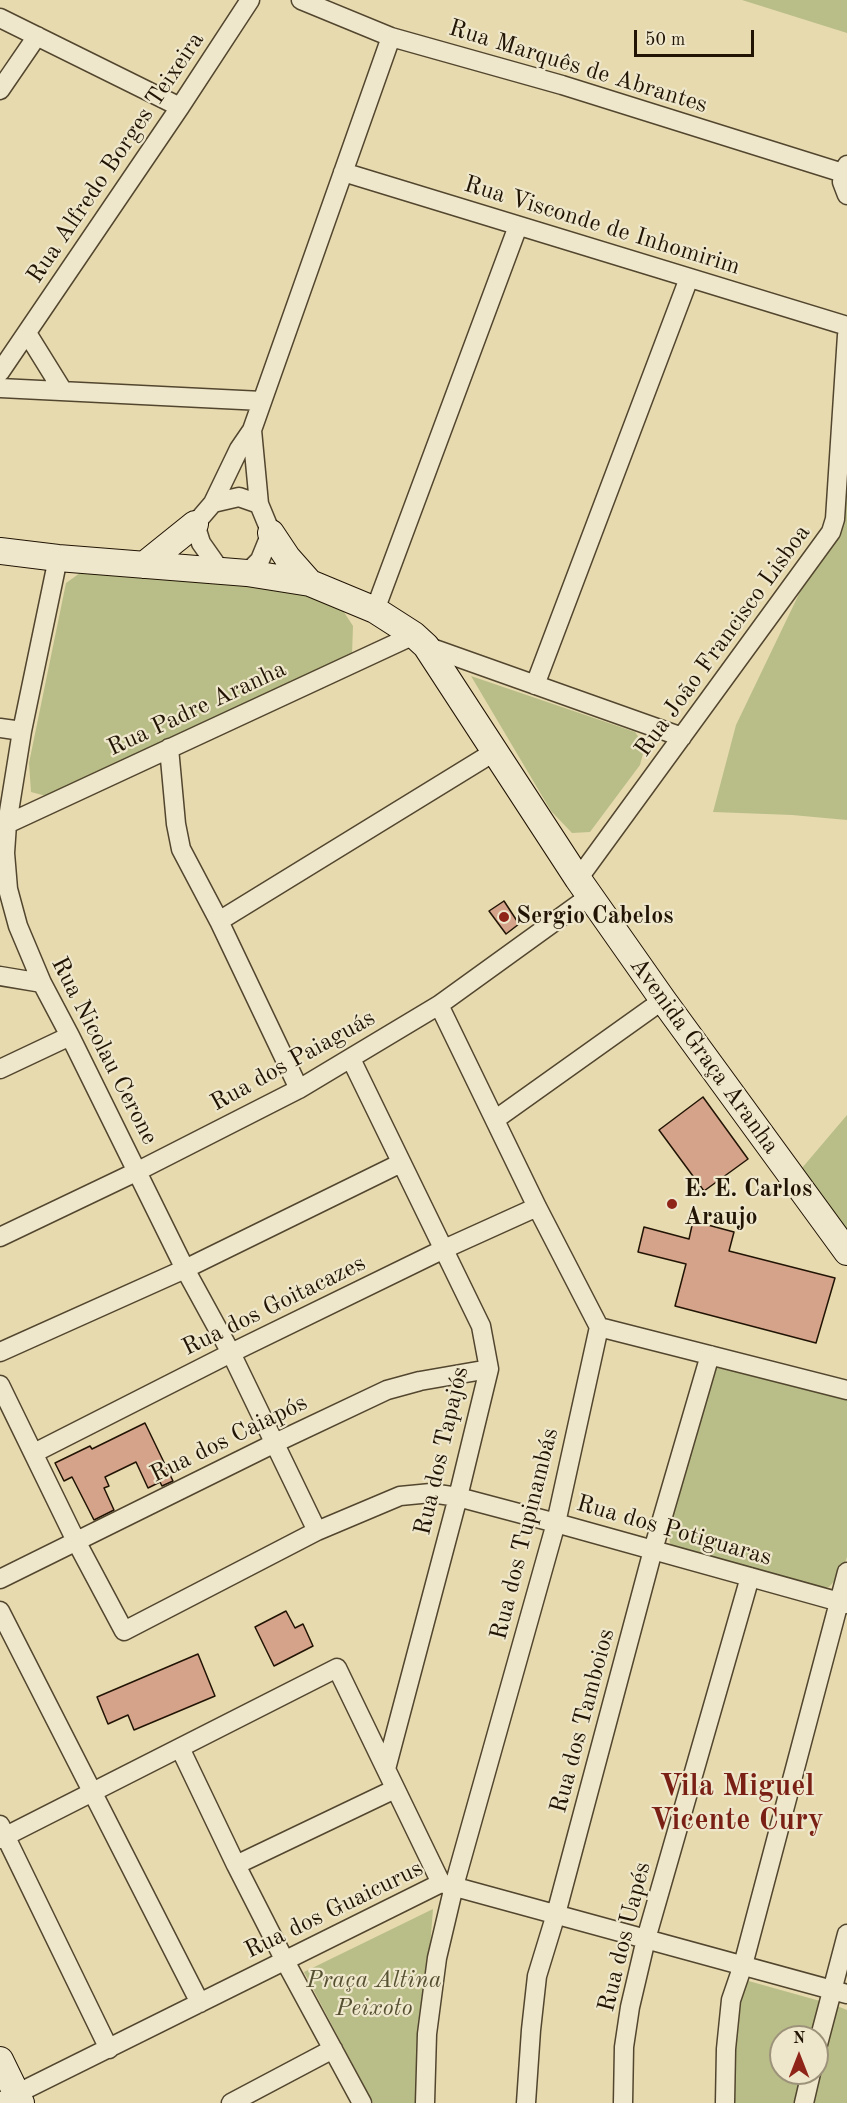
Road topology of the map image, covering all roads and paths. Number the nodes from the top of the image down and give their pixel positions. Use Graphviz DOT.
graph roads {
  1 [pos="250,0"];
  2 [pos="301,0"];
  3 [pos="0,18"];
  4 [pos="37,36"];
  5 [pos="391,37"];
  6 [pos="0,90"];
  7 [pos="180,107"];
  8 [pos="845,169"];
  9 [pos="343,172"];
  10 [pos="847,195"];
  11 [pos="518,226"];
  12 [pos="689,278"];
  13 [pos="847,326"];
  14 [pos="27,333"];
  15 [pos="847,335"];
  16 [pos="0,372"];
  17 [pos="0,388"];
  18 [pos="63,392"];
  19 [pos="262,401"];
  20 [pos="252,430"];
  21 [pos="213,502"];
  22 [pos="259,504"];
  23 [pos="195,524"];
  24 [pos="272,532"];
  25 [pos="0,551"];
  26 [pos="58,558"];
  27 [pos="144,565"];
  28 [pos="220,570"];
  29 [pos="247,573"];
  30 [pos="310,583"];
  31 [pos="375,610"];
  32 [pos="420,641"];
  33 [pos="535,685"];
  34 [pos="0,728"];
  35 [pos="22,730"];
  36 [pos="682,737"];
  37 [pos="169,748"];
  38 [pos="494,752"];
  39 [pos="3,824"];
  40 [pos="584,888"];
  41 [pos="219,921"];
  42 [pos="0,976"];
  43 [pos="42,983"];
  44 [pos="663,1000"];
  45 [pos="439,1005"];
  46 [pos="70,1036"];
  47 [pos="351,1059"];
  48 [pos="0,1069"];
  49 [pos="300,1089"];
  50 [pos="496,1119"];
  51 [pos="401,1163"];
  52 [pos="138,1171"];
  53 [pos="537,1207"];
  54 [pos="0,1236"];
  55 [pos="442,1250"];
  56 [pos="847,1252"];
  57 [pos="186,1269"];
  58 [pos="599,1327"];
  59 [pos="0,1352"];
  60 [pos="231,1353"];
  61 [pos="710,1355"];
  62 [pos="489,1369"];
  63 [pos="0,1384"];
  64 [pos="847,1390"];
  65 [pos="275,1443"];
  66 [pos="34,1454"];
  67 [pos="458,1497"];
  68 [pos="556,1523"];
  69 [pos="317,1531"];
  70 [pos="76,1541"];
  71 [pos="653,1550"];
  72 [pos="847,1572"];
  73 [pos="750,1577"];
  74 [pos="0,1579"];
  75 [pos="843,1603"];
  76 [pos="0,1611"];
  77 [pos="180,1748"];
  78 [pos="386,1769"];
  79 [pos="395,1789"];
  80 [pos="92,1793"];
  81 [pos="2,1834"];
  82 [pos="236,1865"];
  83 [pos="448,1885"];
  84 [pos="556,1914"];
  85 [pos="847,1934"];
  86 [pos="646,1939"];
  87 [pos="285,1961"];
  88 [pos="743,1965"];
  89 [pos="839,1992"];
  90 [pos="200,2003"];
  91 [pos="826,2025"];
  92 [pos="109,2049"];
  93 [pos="333,2049"];
  94 [pos="0,2061"];
  95 [pos="808,2085"];
  96 [pos="13,2100"];
  97 [pos="231,2103"];
  98 [pos="362,2103"];
  99 [pos="424,2103"];
  100 [pos="526,2103"];
  101 [pos="623,2103"];
  102 [pos="725,2103"];
  103 [pos="804,2103"];
  1 -- 7 [label="street, Rua Alfredo Borges Teixeira"];
  2 -- 5 [label="street, Rua Marquês de Abrantes"];
  3 -- 4 [label="street"];
  4 -- 6 [label="street"];
  4 -- 7 [label="street"];
  5 -- 8 [label="street, Rua Marquês de Abrantes"];
  5 -- 9 [label="street"];
  7 -- 14 [label="street, Rua Alfredo Borges Teixeira"];
  8 -- 10 [label="street"];
  9 -- 11 [label="street, Rua Visconde de Inhomirim"];
  9 -- 19 [label="street"];
  11 -- 12 [label="street, Rua Visconde de Inhomirim"];
  11 -- 31 [label="street"];
  12 -- 13 [label="street, Rua Visconde de Inhomirim"];
  12 -- 33 [label="street"];
  14 -- 16 [label="street, Rua Alfredo Borges Teixeira"];
  14 -- 18 [label="street"];
  15 -- 36 [label="street, Rua João Francisco Lisboa"];
  17 -- 18 [label="street"];
  18 -- 19 [label="street"];
  19 -- 20 [label="street"];
  20 -- 21 [label="street"];
  20 -- 22 [label="street"];
  21 -- 22 [label="street"];
  21 -- 23 [label="street"];
  22 -- 24 [label="street"];
  23 -- 27 [label="street"];
  23 -- 28 [label="street"];
  24 -- 29 [label="street"];
  24 -- 30 [label="street"];
  25 -- 26 [label="street"];
  26 -- 27 [label="street"];
  26 -- 35 [label="street, Rua Nicolau Cerone"];
  27 -- 28 [label="street"];
  28 -- 29 [label="street"];
  29 -- 30 [label="street"];
  30 -- 31 [label="street"];
  31 -- 32 [label="street"];
  32 -- 33 [label="street"];
  32 -- 37 [label="street, Rua Padre Aranha"];
  32 -- 38 [label="street, Avenida Graça Aranha"];
  33 -- 36 [label="street"];
  34 -- 35 [label="street"];
  35 -- 39 [label="street, Rua Nicolau Cerone"];
  36 -- 40 [label="street, Rua João Francisco Lisboa"];
  37 -- 39 [label="street, Rua Padre Aranha"];
  37 -- 41 [label="street"];
  38 -- 40 [label="street, Avenida Graça Aranha"];
  38 -- 41 [label="street"];
  39 -- 43 [label="street, Rua Nicolau Cerone"];
  40 -- 44 [label="street, Avenida Graça Aranha"];
  40 -- 45 [label="street, Rua dos Paiaguás"];
  41 -- 49 [label="street"];
  42 -- 43 [label="street"];
  43 -- 46 [label="street, Rua Nicolau Cerone"];
  44 -- 50 [label="street"];
  44 -- 56 [label="street, Avenida Graça Aranha"];
  45 -- 47 [label="street, Rua dos Paiaguás"];
  45 -- 50 [label="street"];
  46 -- 48 [label="street"];
  46 -- 52 [label="street, Rua Nicolau Cerone"];
  47 -- 49 [label="street, Rua dos Paiaguás"];
  47 -- 51 [label="street, Rua dos Tapajós"];
  49 -- 52 [label="street, Rua dos Paiaguás"];
  50 -- 53 [label="street"];
  51 -- 55 [label="street, Rua dos Tapajós"];
  51 -- 57 [label="street"];
  52 -- 54 [label="street, Rua dos Paiaguás"];
  52 -- 57 [label="street, Rua Nicolau Cerone"];
  53 -- 55 [label="street, Rua dos Goitacazes"];
  53 -- 58 [label="street"];
  55 -- 60 [label="street, Rua dos Goitacazes"];
  55 -- 62 [label="street, Rua dos Tapajós"];
  57 -- 59 [label="street"];
  57 -- 60 [label="street, Rua Nicolau Cerone"];
  58 -- 61 [label="street"];
  58 -- 68 [label="street, Rua dos Tupinambás"];
  60 -- 65 [label="street, Rua Nicolau Cerone"];
  60 -- 66 [label="street, Rua dos Goitacazes"];
  61 -- 64 [label="street"];
  61 -- 71 [label="street, Rua dos Tamboios"];
  62 -- 65 [label="street, Rua dos Caiapós"];
  62 -- 67 [label="street, Rua dos Tapajós"];
  63 -- 66 [label="street"];
  65 -- 69 [label="street, Rua Nicolau Cerone"];
  65 -- 70 [label="street, Rua dos Caiapós"];
  66 -- 70 [label="street"];
  67 -- 68 [label="street, Rua dos Potiguaras"];
  67 -- 69 [label="street, Rua dos Potiguaras"];
  67 -- 78 [label="street, Rua dos Tapajós"];
  68 -- 71 [label="street, Rua dos Potiguaras"];
  68 -- 83 [label="street, Rua dos Tupinambás"];
  69 -- 70 [label="street, Rua dos Potiguaras"];
  70 -- 74 [label="street, Rua dos Caiapós"];
  71 -- 73 [label="street, Rua dos Potiguaras"];
  71 -- 84 [label="street, Rua dos Tamboios"];
  72 -- 75 [label="street"];
  73 -- 75 [label="street, Rua dos Potiguaras"];
  73 -- 86 [label="street, Rua dos Uapés"];
  75 -- 88 [label="street"];
  76 -- 80 [label="street"];
  77 -- 78 [label="street"];
  77 -- 80 [label="street"];
  77 -- 82 [label="street"];
  78 -- 79 [label="street"];
  79 -- 82 [label="street"];
  79 -- 83 [label="street"];
  80 -- 81 [label="street"];
  80 -- 90 [label="street"];
  81 -- 92 [label="street"];
  82 -- 87 [label="street"];
  83 -- 84 [label="street, Rua dos Guaicurus"];
  83 -- 87 [label="street, Rua dos Guaicurus"];
  83 -- 99 [label="street, Rua dos Tupinambás"];
  84 -- 86 [label="street, Rua dos Guaicurus"];
  84 -- 100 [label="street, Rua dos Tamboios"];
  85 -- 89 [label="street"];
  86 -- 88 [label="street, Rua dos Guaicurus"];
  86 -- 101 [label="street, Rua dos Uapés"];
  87 -- 90 [label="street, Rua dos Guaicurus"];
  87 -- 93 [label="street"];
  88 -- 89 [label="street, Rua dos Guaicurus"];
  88 -- 102 [label="street"];
  89 -- 91 [label="street"];
  90 -- 92 [label="street, Rua dos Guaicurus"];
  92 -- 96 [label="street, Rua dos Guaicurus"];
  93 -- 97 [label="street"];
  93 -- 98 [label="street"];
  94 -- 96 [label="street"];
  95 -- 103 [label="street"];
}
